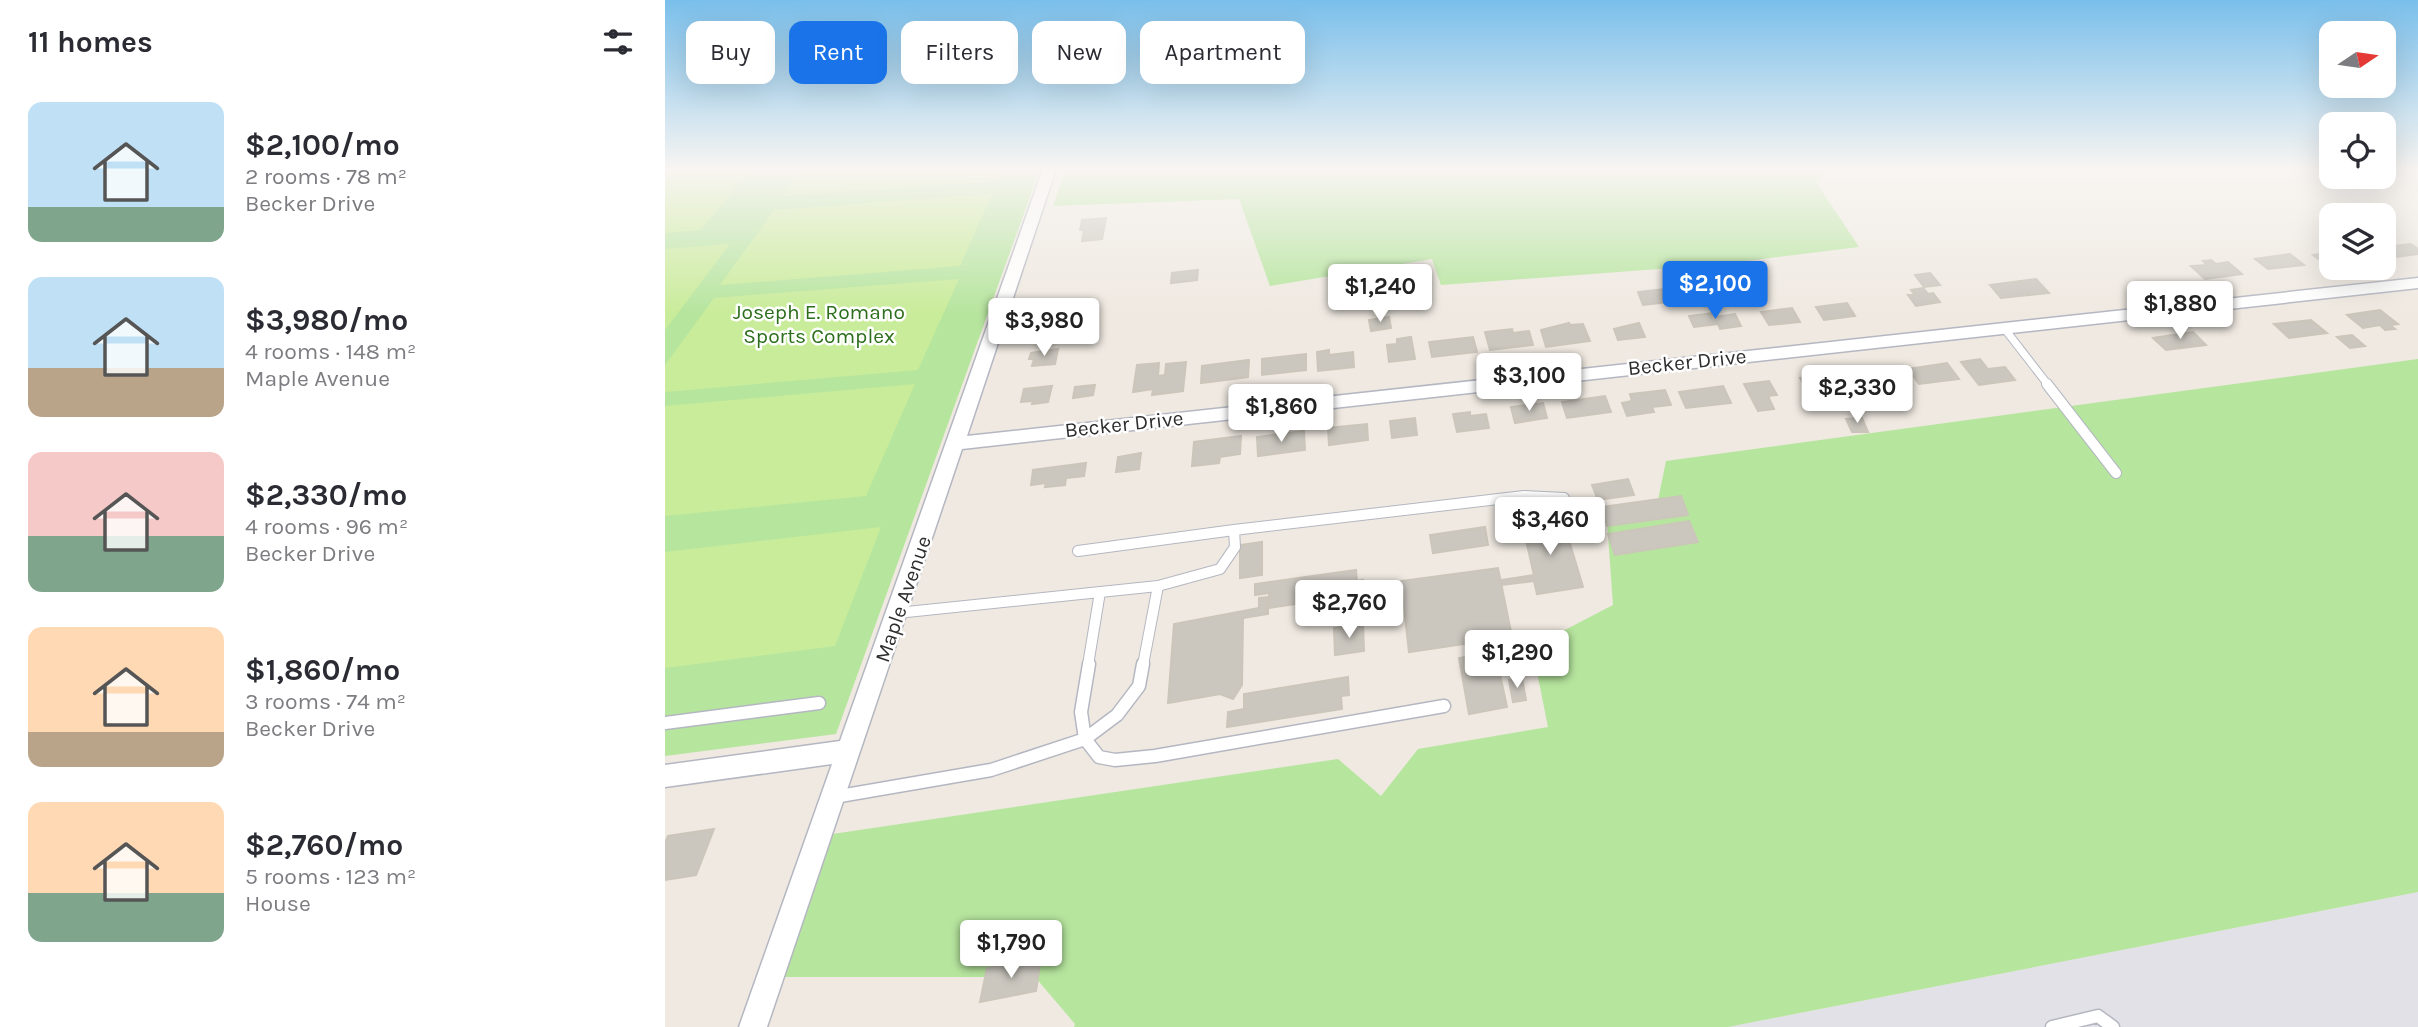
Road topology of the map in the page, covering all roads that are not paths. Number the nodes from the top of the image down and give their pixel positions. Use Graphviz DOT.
graph roads {
  1 [pos="1035,217"];
  2 [pos="2418,283"];
  3 [pos="2004,328"];
  4 [pos="957,443"];
  5 [pos="2116,472"];
  6 [pos="1564,498"];
  7 [pos="1234,530"];
  8 [pos="1078,551"];
  9 [pos="1158,586"];
  10 [pos="1100,592"];
  11 [pos="897,613"];
  12 [pos="819,704"];
  13 [pos="1444,706"];
  14 [pos="665,723"];
  15 [pos="1085,740"];
  16 [pos="849,751"];
  17 [pos="665,776"];
  18 [pos="833,797"];
  19 [pos="753,1027"];
  20 [pos="2052,1027"];
  21 [pos="2113,1027"];
  1 -- 4 [label="street, Maple Avenue"];
  2 -- 3 [label="street, Becker Drive"];
  3 -- 4 [label="street, Becker Drive"];
  3 -- 5 [label="lane"];
  4 -- 11 [label="street, Maple Avenue"];
  6 -- 7 [label="lane"];
  7 -- 8 [label="lane"];
  7 -- 9 [label="lane"];
  9 -- 10 [label="lane"];
  9 -- 15 [label="lane"];
  10 -- 11 [label="lane"];
  10 -- 15 [label="lane"];
  11 -- 16 [label="street, Maple Avenue"];
  12 -- 14 [label="lane"];
  13 -- 15 [label="lane"];
  15 -- 18 [label="lane"];
  16 -- 17 [label="street"];
  16 -- 18 [label="street, Maple Avenue"];
  18 -- 19 [label="street, Maple Avenue"];
  20 -- 21 [label="lane"];
}
